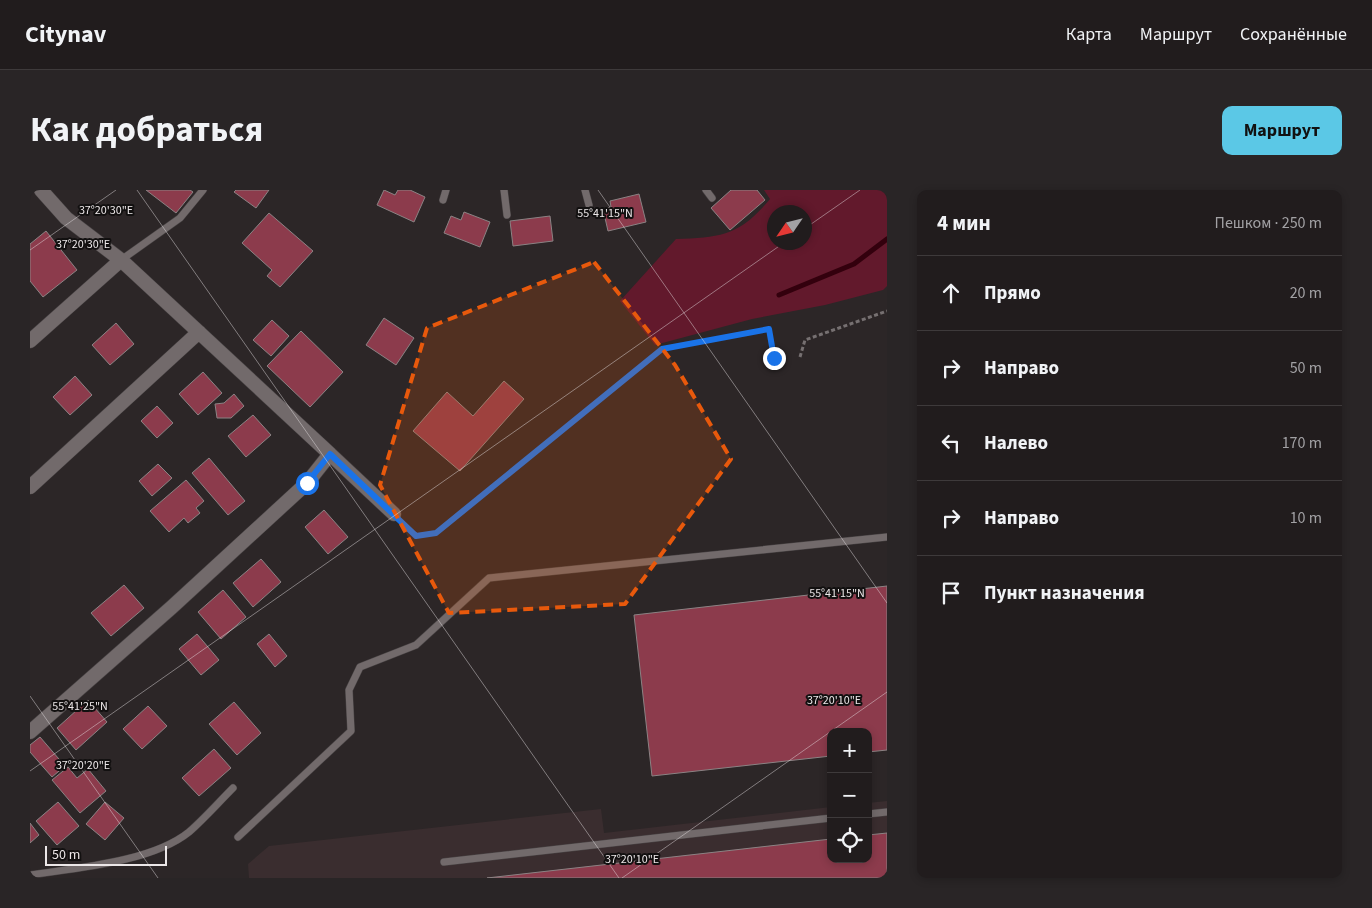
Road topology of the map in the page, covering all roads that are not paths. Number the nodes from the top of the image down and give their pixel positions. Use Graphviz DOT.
graph roads {
  1 [pos="40,190"];
  2 [pos="203,190"];
  3 [pos="446,190"];
  4 [pos="504,190"];
  5 [pos="585,190"];
  6 [pos="706,190"];
  7 [pos="712,198"];
  8 [pos="444,200"];
  9 [pos="588,205"];
  10 [pos="507,215"];
  11 [pos="121,260"];
  12 [pos="199,332"];
  13 [pos="30,341"];
  14 [pos="330,454"];
  15 [pos="30,487"];
  16 [pos="394,514"];
  17 [pos="887,537"];
  18 [pos="30,732"];
  19 [pos="233,788"];
  20 [pos="887,812"];
  21 [pos="872,814"];
  22 [pos="827,818"];
  23 [pos="238,837"];
  24 [pos="444,862"];
  25 [pos="30,876"];
  1 -- 11 [label="street"];
  2 -- 11 [label="lane"];
  3 -- 8 [label="lane"];
  4 -- 10 [label="lane"];
  5 -- 9 [label="lane"];
  6 -- 7 [label="lane"];
  11 -- 12 [label="street"];
  11 -- 13 [label="street"];
  12 -- 14 [label="street"];
  12 -- 15 [label="street"];
  14 -- 16 [label="street"];
  14 -- 18 [label="street"];
  17 -- 23 [label="lane"];
  19 -- 25 [label="lane"];
  20 -- 21 [label="lane"];
  22 -- 24 [label="lane"];
}
